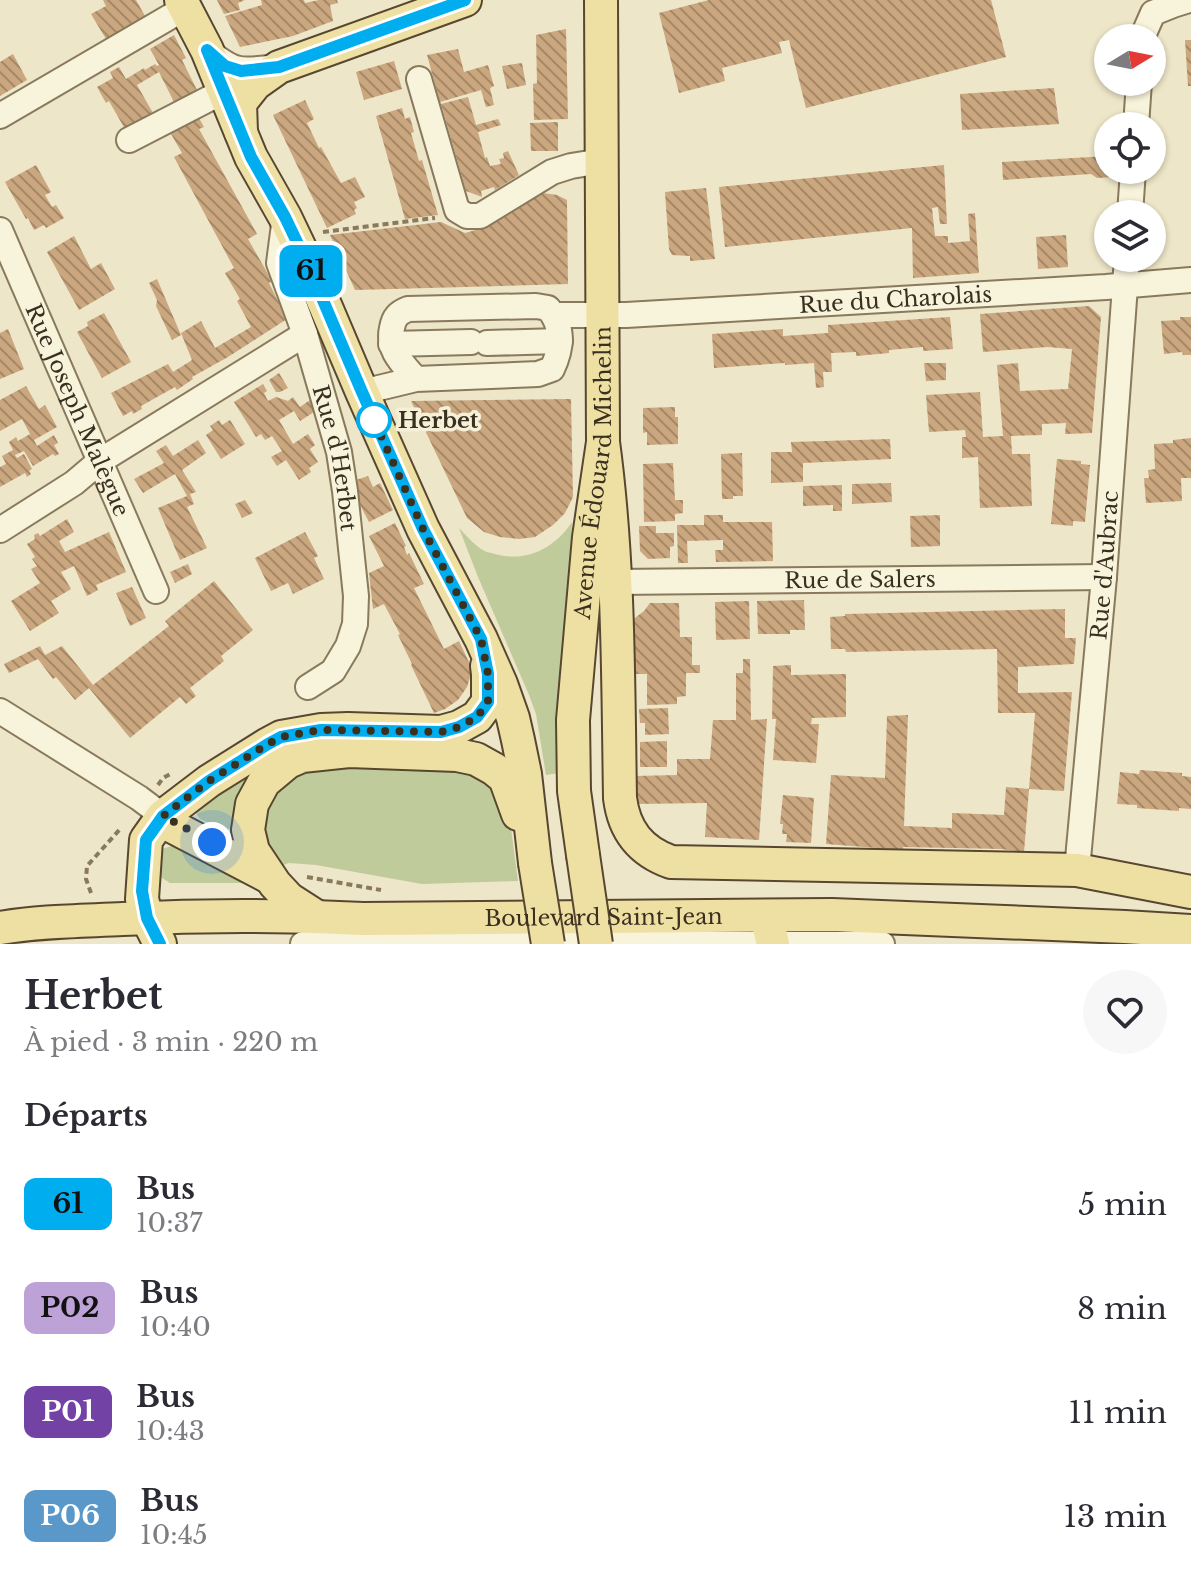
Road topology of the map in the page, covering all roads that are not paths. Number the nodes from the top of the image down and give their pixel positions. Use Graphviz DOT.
graph roads {
  1 [pos="465,0"];
  2 [pos="601,0"];
  3 [pos="1189,0"];
  4 [pos="183,4"];
  5 [pos="1148,24"];
  6 [pos="207,50"];
  7 [pos="279,67"];
  8 [pos="419,79"];
  9 [pos="224,91"];
  10 [pos="0,116"];
  11 [pos="241,132"];
  12 [pos="129,140"];
  13 [pos="602,161"];
  14 [pos="285,217"];
  15 [pos="0,230"];
  16 [pos="1126,272"];
  17 [pos="1191,280"];
  18 [pos="1125,286"];
  19 [pos="554,315"];
  20 [pos="601,315"];
  21 [pos="305,334"];
  22 [pos="560,341"];
  23 [pos="391,344"];
  24 [pos="416,379"];
  25 [pos="362,392"];
  26 [pos="603,442"];
  27 [pos="100,461"];
  28 [pos="0,530"];
  29 [pos="1104,577"];
  30 [pos="616,582"];
  31 [pos="156,591"];
  32 [pos="481,639"];
  33 [pos="308,687"];
  34 [pos="0,711"];
  35 [pos="161,818"];
  36 [pos="535,863"];
  37 [pos="1077,870"];
  38 [pos="267,873"];
  39 [pos="1191,892"];
  40 [pos="8,927"];
  41 [pos="310,930"];
  42 [pos="1191,931"];
  43 [pos="770,934"];
  44 [pos="156,937"];
  45 [pos="171,944"];
  46 [pos="548,944"];
  47 [pos="596,944"];
  48 [pos="882,944"];
  1 -- 7 [label="main road"];
  2 -- 13 [label="main road, Avenue Édouard Michelin"];
  3 -- 5 [label="street"];
  4 -- 6 [label="main road"];
  4 -- 10 [label="street"];
  6 -- 7 [label="street"];
  6 -- 9 [label="main road"];
  7 -- 11 [label="main road"];
  8 -- 13 [label="street"];
  9 -- 11 [label="main road"];
  9 -- 12 [label="street"];
  11 -- 14 [label="main road"];
  13 -- 20 [label="main road, Avenue Édouard Michelin"];
  14 -- 21 [label="street, Rue d'Herbet"];
  14 -- 25 [label="main road"];
  15 -- 27 [label="street, Rue Joseph Malègue"];
  16 -- 18 [label="street, Rue d'Aubrac"];
  17 -- 18 [label="street, Rue du Charolais"];
  18 -- 20 [label="street, Rue du Charolais"];
  18 -- 29 [label="street, Rue d'Aubrac"];
  19 -- 20 [label="street, Rue du Charolais"];
  19 -- 22 [label="street"];
  19 -- 23 [label="street, Rue du Charolais"];
  20 -- 26 [label="main road, Avenue Édouard Michelin"];
  21 -- 27 [label="street"];
  21 -- 33 [label="street, Rue d'Herbet"];
  22 -- 23 [label="street"];
  22 -- 24 [label="street"];
  23 -- 24 [label="street"];
  24 -- 25 [label="street"];
  25 -- 32 [label="main road"];
  26 -- 30 [label="main road"];
  26 -- 47 [label="main road, Avenue Édouard Michelin, bridge"];
  27 -- 28 [label="street"];
  27 -- 31 [label="street, Rue Joseph Malègue"];
  29 -- 30 [label="street, Rue de Salers"];
  29 -- 37 [label="street, Rue d'Aubrac"];
  30 -- 37 [label="main road"];
  32 -- 35 [label="main road"];
  32 -- 36 [label="main road"];
  34 -- 35 [label="street"];
  35 -- 38 [label="main road"];
  35 -- 44 [label="main road"];
  36 -- 38 [label="main road"];
  36 -- 46 [label="main road, bridge"];
  37 -- 39 [label="main road"];
  38 -- 41 [label="main road"];
  40 -- 44 [label="main road, Boulevard Saint-Jean"];
  41 -- 43 [label="main road, Boulevard Saint-Jean"];
  41 -- 44 [label="main road, Boulevard Saint-Jean"];
  42 -- 43 [label="main road, Boulevard Saint-Jean"];
  43 -- 48 [label="street"];
  44 -- 45 [label="street"];
}
